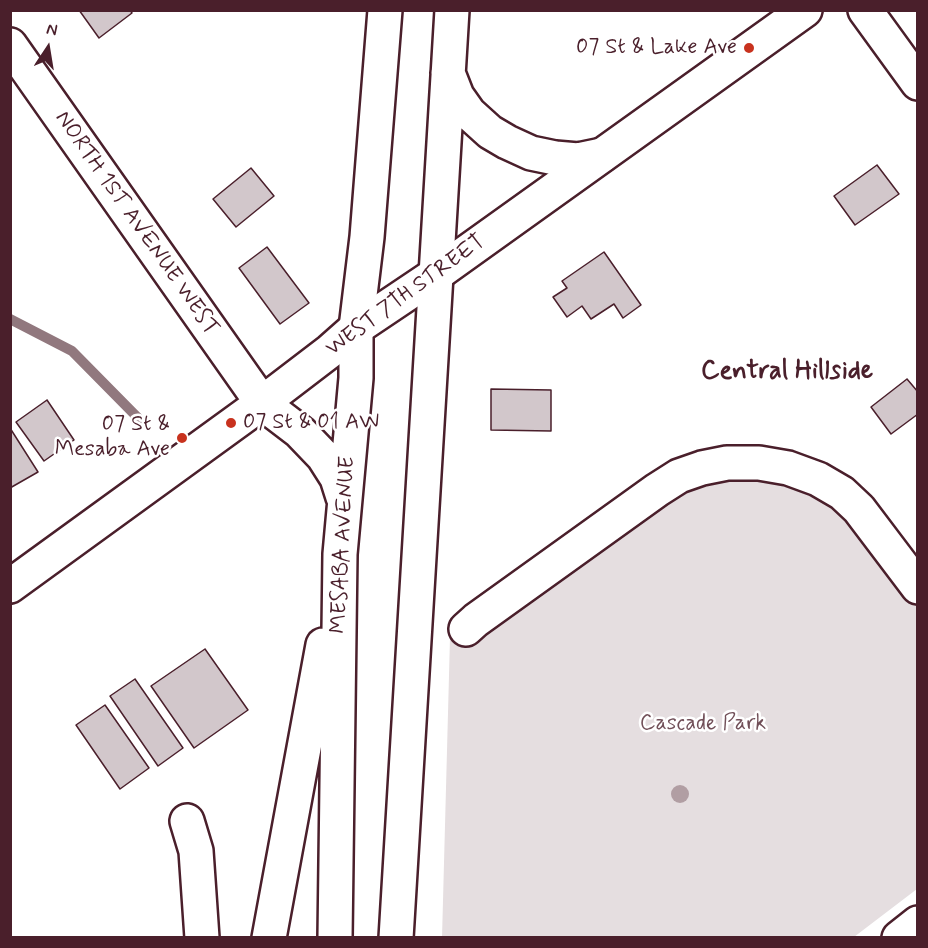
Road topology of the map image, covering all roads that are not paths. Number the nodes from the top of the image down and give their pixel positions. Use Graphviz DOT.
graph roads {
  1 [pos="385,10"];
  2 [pos="452,10"];
  3 [pos="805,10"];
  4 [pos="865,10"];
  5 [pos="10,45"];
  6 [pos="447,71"];
  7 [pos="918,83"];
  8 [pos="602,155"];
  9 [pos="435,275"];
  10 [pos="356,328"];
  11 [pos="262,403"];
  12 [pos="344,503"];
  13 [pos="340,554"];
  14 [pos="10,586"];
  15 [pos="918,587"];
  16 [pos="466,629"];
  17 [pos="187,821"];
  18 [pos="918,923"];
  19 [pos="202,938"];
  20 [pos="269,938"];
  21 [pos="334,938"];
  22 [pos="396,938"];
  23 [pos="899,938"];
  1 -- 10 [label="main road, MESABA AVENUE"];
  2 -- 6 [label="main road"];
  3 -- 8 [label="main road, WEST 7TH STREET"];
  4 -- 7 [label="main road"];
  5 -- 11 [label="main road, NORTH 1ST AVENUE WEST"];
  6 -- 8 [label="main road"];
  6 -- 9 [label="main road"];
  8 -- 9 [label="main road, WEST 7TH STREET"];
  9 -- 10 [label="main road, WEST 7TH STREET"];
  9 -- 22 [label="main road"];
  10 -- 11 [label="main road, WEST 7TH STREET"];
  10 -- 12 [label="main road, MESABA AVENUE"];
  11 -- 12 [label="main road, NORTH 1ST AVENUE WEST"];
  11 -- 14 [label="main road, WEST 7TH STREET"];
  12 -- 13 [label="main road, MESABA AVENUE"];
  13 -- 20 [label="main road"];
  13 -- 21 [label="main road, MESABA AVENUE"];
  15 -- 16 [label="main road"];
  17 -- 19 [label="main road"];
  18 -- 23 [label="main road"];
}
